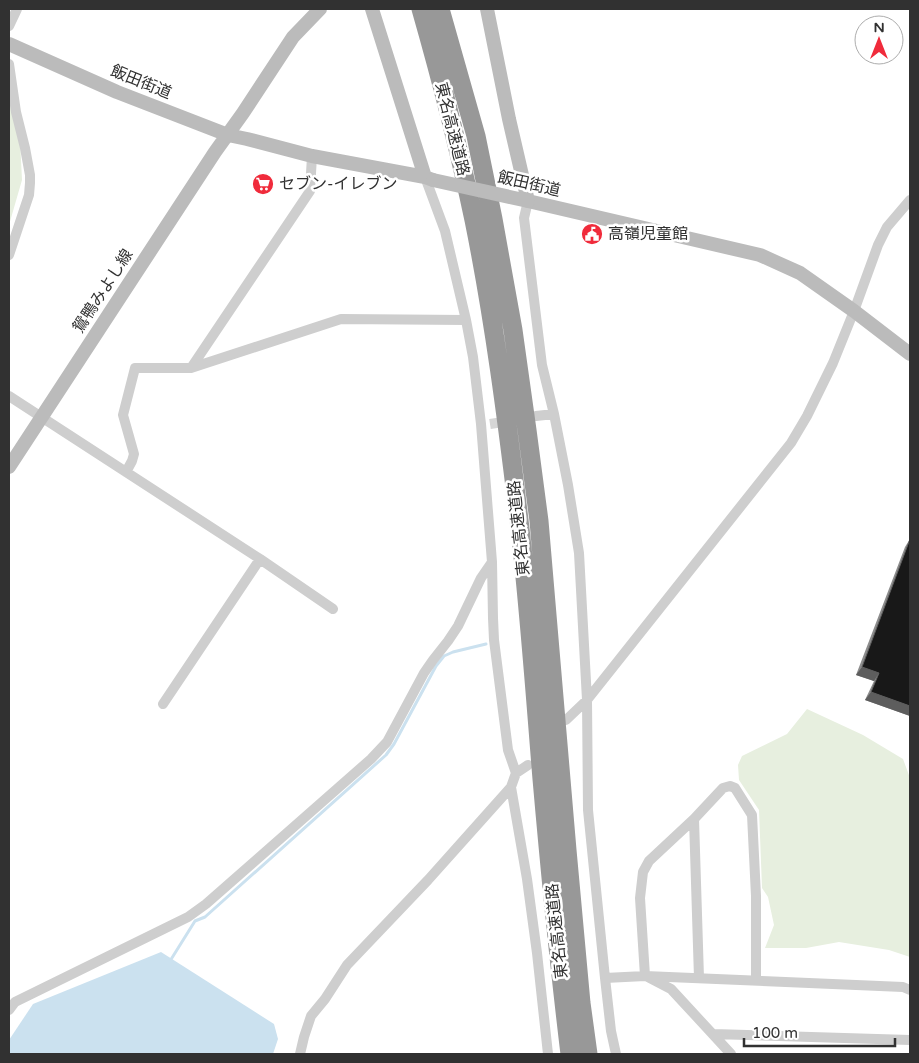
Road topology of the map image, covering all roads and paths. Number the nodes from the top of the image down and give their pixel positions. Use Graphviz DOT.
graph roads {
  1 [pos="18,9"];
  2 [pos="320,9"];
  3 [pos="372,9"];
  4 [pos="421,9"];
  5 [pos="440,9"];
  6 [pos="487,9"];
  7 [pos="9,26"];
  8 [pos="9,44"];
  9 [pos="9,64"];
  10 [pos="228,135"];
  11 [pos="312,156"];
  12 [pos="429,179"];
  13 [pos="910,200"];
  14 [pos="528,201"];
  15 [pos="9,255"];
  16 [pos="854,311"];
  17 [pos="466,320"];
  18 [pos="910,354"];
  19 [pos="191,368"];
  20 [pos="9,396"];
  21 [pos="554,414"];
  22 [pos="536,416"];
  23 [pos="41,418"];
  24 [pos="9,468"];
  25 [pos="126,472"];
  26 [pos="260,559"];
  27 [pos="492,562"];
  28 [pos="333,609"];
  29 [pos="587,700"];
  30 [pos="163,704"];
  31 [pos="566,720"];
  32 [pos="528,765"];
  33 [pos="516,773"];
  34 [pos="511,787"];
  35 [pos="694,819"];
  36 [pos="645,976"];
  37 [pos="605,978"];
  38 [pos="699,978"];
  39 [pos="756,980"];
  40 [pos="910,990"];
  41 [pos="9,1010"];
  42 [pos="713,1034"];
  43 [pos="910,1040"];
  44 [pos="300,1054"];
  45 [pos="548,1054"];
  46 [pos="570,1054"];
  47 [pos="588,1054"];
  48 [pos="616,1054"];
  49 [pos="731,1054"];
  1 -- 7 [label="street"];
  2 -- 10 [label="main road, 鴛鴨みよし線"];
  3 -- 12 [label="main road"];
  4 -- 46 [label="highway, 東名高速道路"];
  5 -- 47 [label="highway, 東名高速道路"];
  6 -- 14 [label="main road"];
  8 -- 10 [label="main road, 飯田街道"];
  9 -- 15 [label="street"];
  10 -- 11 [label="main road, 飯田街道"];
  10 -- 23 [label="main road, 鴛鴨みよし線"];
  11 -- 12 [label="main road, 飯田街道"];
  11 -- 19 [label="street"];
  12 -- 14 [label="main road, 飯田街道, bridge"];
  12 -- 17 [label="street"];
  13 -- 16 [label="street"];
  14 -- 16 [label="main road, 飯田街道"];
  14 -- 21 [label="street"];
  16 -- 18 [label="main road, 飯田街道"];
  16 -- 29 [label="street"];
  17 -- 19 [label="street"];
  17 -- 27 [label="street"];
  19 -- 25 [label="street"];
  20 -- 23 [label="street"];
  21 -- 22 [label="street"];
  21 -- 29 [label="street"];
  23 -- 24 [label="main road, 鴛鴨みよし線"];
  23 -- 25 [label="street"];
  25 -- 26 [label="street"];
  26 -- 28 [label="street"];
  26 -- 30 [label="street"];
  27 -- 33 [label="street"];
  27 -- 41 [label="street"];
  29 -- 31 [label="street"];
  29 -- 37 [label="street"];
  32 -- 33 [label="street"];
  33 -- 34 [label="street"];
  34 -- 44 [label="street"];
  34 -- 45 [label="street"];
  35 -- 36 [label="street"];
  35 -- 38 [label="street"];
  35 -- 39 [label="street"];
  36 -- 37 [label="street"];
  36 -- 38 [label="street"];
  36 -- 42 [label="street"];
  37 -- 48 [label="street"];
  38 -- 39 [label="street"];
  39 -- 40 [label="street"];
  42 -- 43 [label="street"];
  42 -- 49 [label="street"];
}
